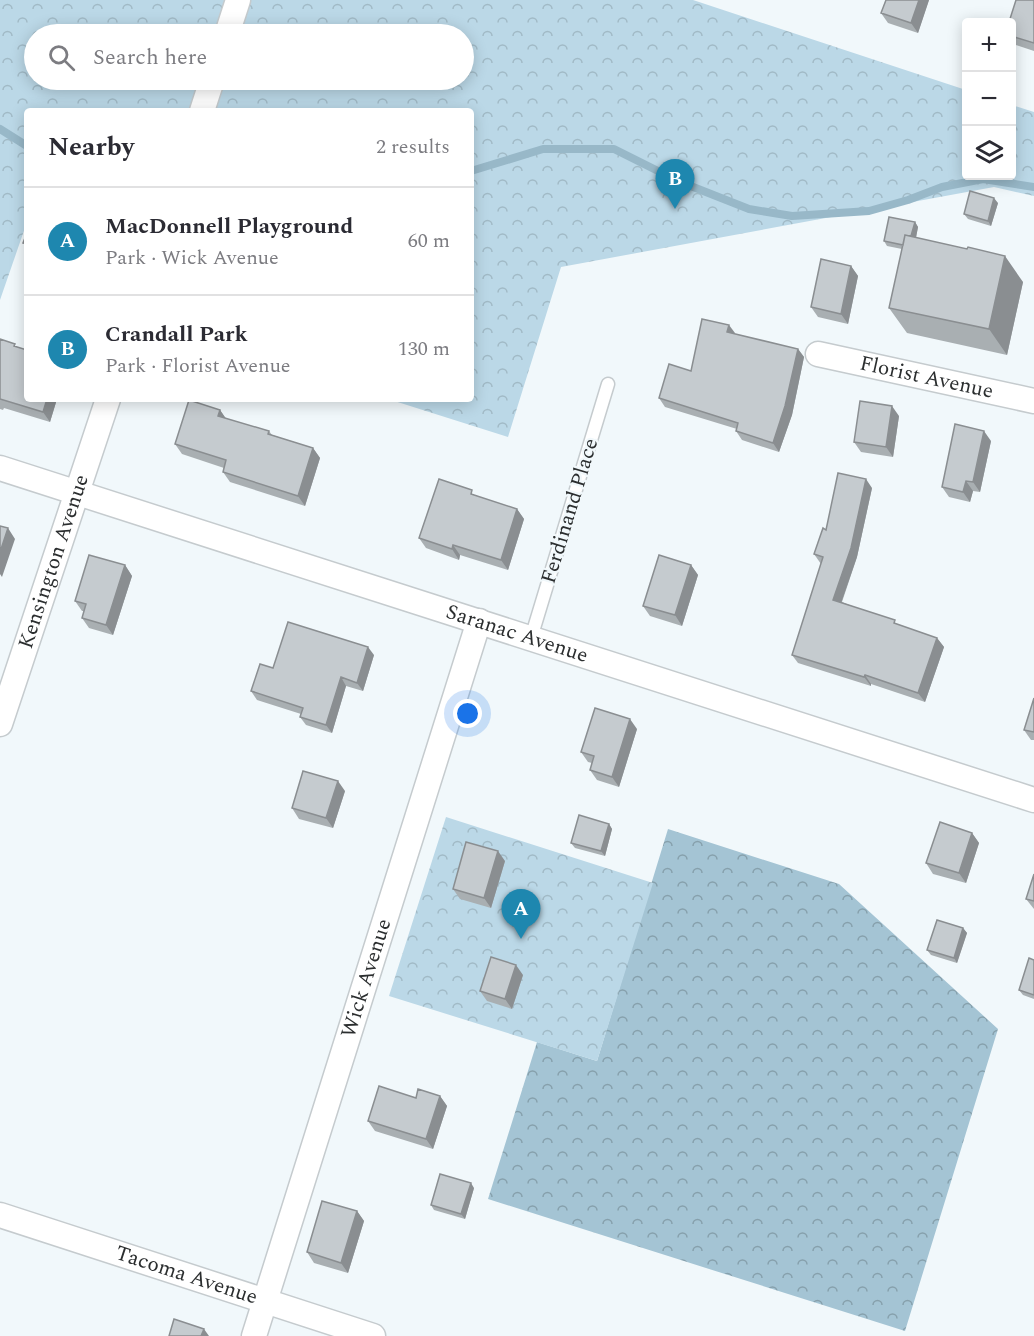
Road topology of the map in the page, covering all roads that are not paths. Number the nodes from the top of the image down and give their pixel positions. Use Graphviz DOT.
graph roads {
  1 [pos="238,0"];
  2 [pos="230,24"];
  3 [pos="209,90"];
  4 [pos="203,108"];
  5 [pos="818,354"];
  6 [pos="608,384"];
  7 [pos="1034,401"];
  8 [pos="107,402"];
  9 [pos="0,468"];
  10 [pos="77,493"];
  11 [pos="479,621"];
  12 [pos="531,638"];
  13 [pos="0,724"];
  14 [pos="1034,800"];
  15 [pos="0,1215"];
  16 [pos="266,1302"];
  17 [pos="254,1336"];
  18 [pos="373,1336"];
  1 -- 2 [label="street"];
  3 -- 4 [label="street"];
  5 -- 7 [label="street, Florist Avenue"];
  6 -- 12 [label="lane, Ferdinand Place"];
  8 -- 10 [label="street, Kensington Avenue"];
  9 -- 10 [label="street, Saranac Avenue"];
  10 -- 11 [label="street, Saranac Avenue"];
  10 -- 13 [label="street, Kensington Avenue"];
  11 -- 12 [label="street, Saranac Avenue"];
  11 -- 16 [label="street, Wick Avenue"];
  12 -- 14 [label="street, Saranac Avenue"];
  15 -- 16 [label="street, Tacoma Avenue"];
  16 -- 17 [label="street, Wick Avenue"];
  16 -- 18 [label="street, Tacoma Avenue"];
}
